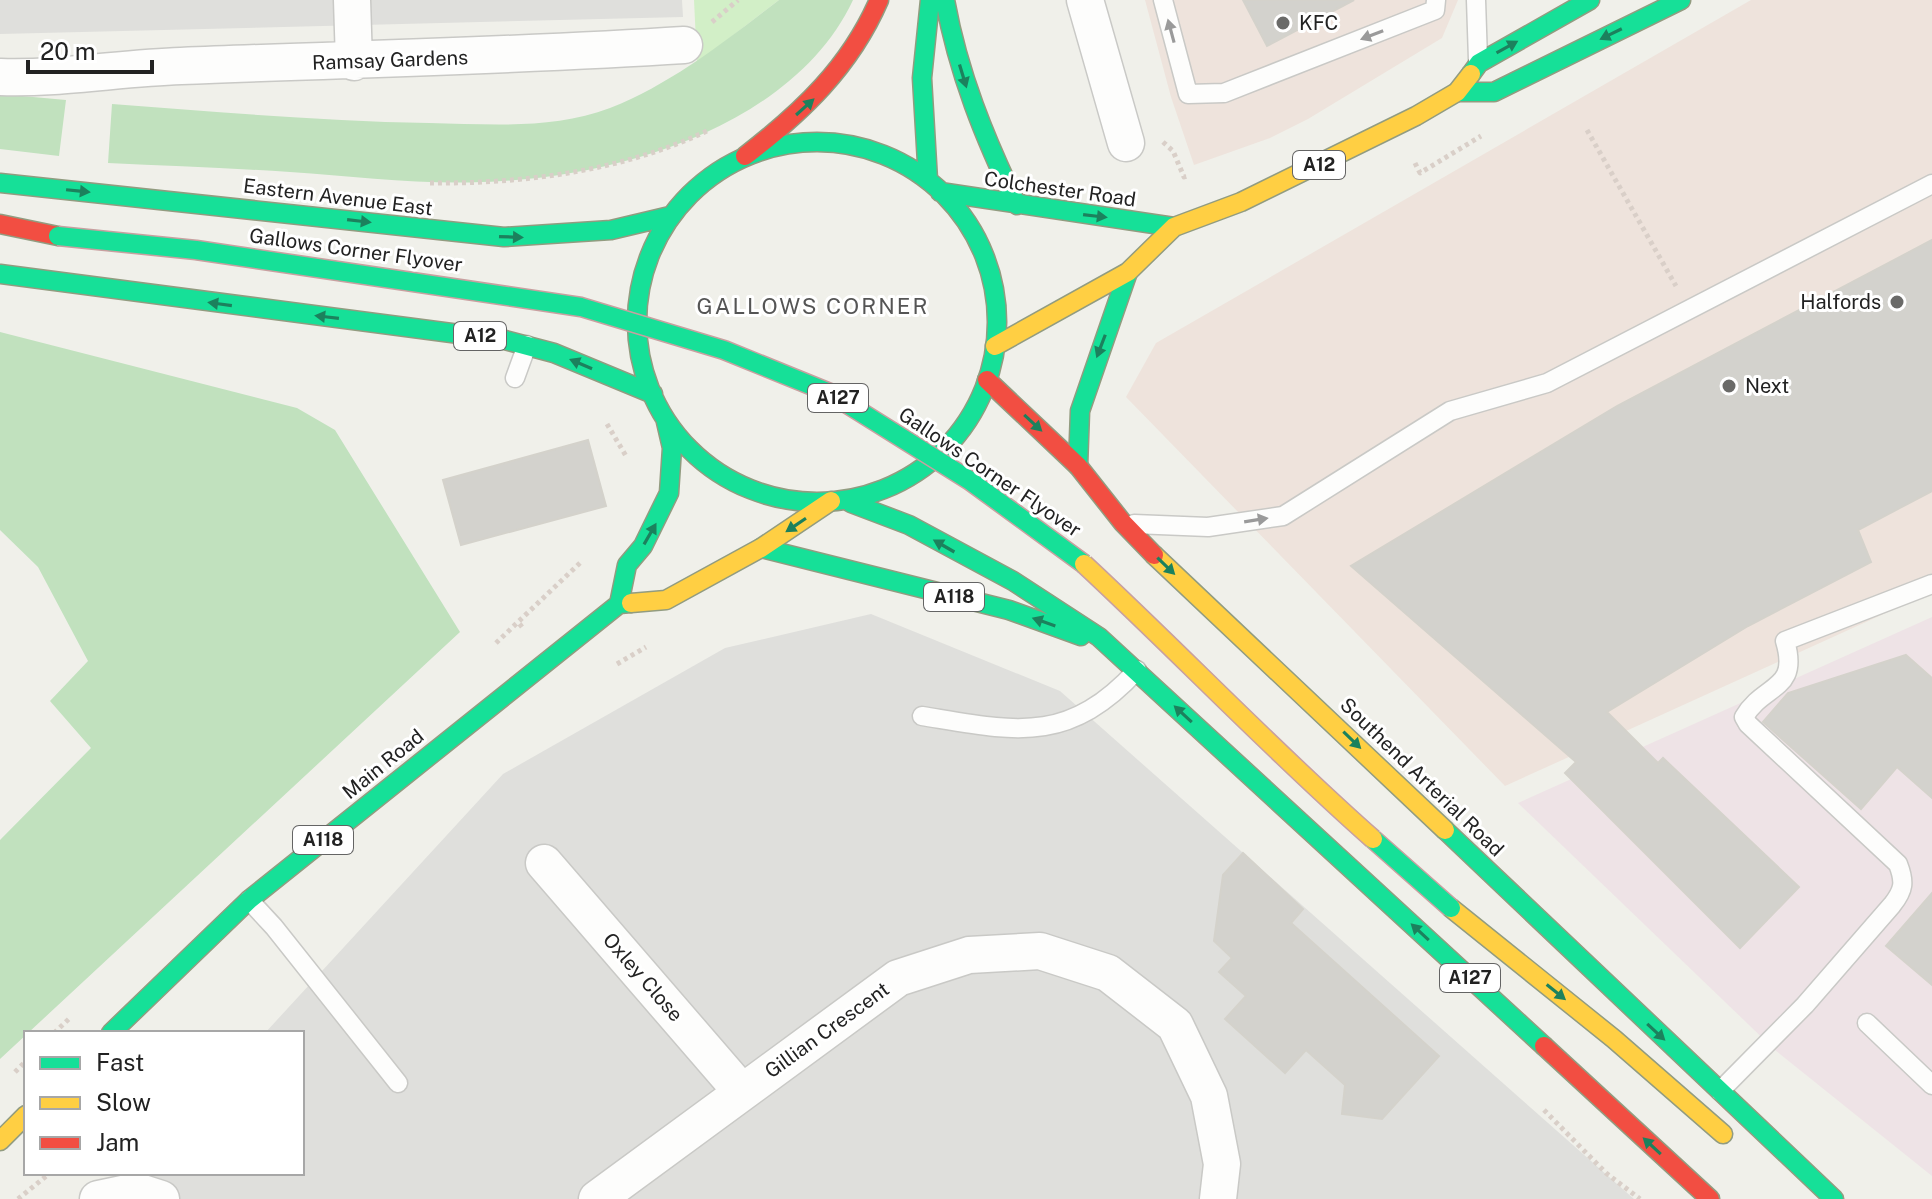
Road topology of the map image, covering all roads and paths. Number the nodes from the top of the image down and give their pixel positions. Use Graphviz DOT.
graph roads {
  1 [pos="352,0"];
  2 [pos="879,0"];
  3 [pos="930,0"];
  4 [pos="945,0"];
  5 [pos="1085,0"];
  6 [pos="1163,0"];
  7 [pos="1436,0"];
  8 [pos="1476,0"];
  9 [pos="1590,0"];
  10 [pos="1681,0"];
  11 [pos="1546,5"];
  12 [pos="1567,14"];
  13 [pos="684,45"];
  14 [pos="354,62"];
  15 [pos="1479,63"];
  16 [pos="0,77"];
  17 [pos="1457,92"];
  18 [pos="720,125"];
  19 [pos="1587,130"];
  20 [pos="1126,143"];
  21 [pos="745,156"];
  22 [pos="1195,173"];
  23 [pos="0,183"];
  24 [pos="423,183"];
  25 [pos="1932,184"];
  26 [pos="934,186"];
  27 [pos="1017,205"];
  28 [pos="670,216"];
  29 [pos="0,224"];
  30 [pos="1174,227"];
  31 [pos="0,235"];
  32 [pos="58,236"];
  33 [pos="1128,272"];
  34 [pos="0,274"];
  35 [pos="1689,309"];
  36 [pos="527,345"];
  37 [pos="995,346"];
  38 [pos="515,378"];
  39 [pos="987,380"];
  40 [pos="653,394"];
  41 [pos="600,417"];
  42 [pos="666,422"];
  43 [pos="1078,466"];
  44 [pos="630,468"];
  45 [pos="831,501"];
  46 [pos="851,503"];
  47 [pos="1123,523"];
  48 [pos="761,548"];
  49 [pos="585,558"];
  50 [pos="1932,584"];
  51 [pos="619,604"];
  52 [pos="522,627"];
  53 [pos="656,642"];
  54 [pos="615,665"];
  55 [pos="1137,670"];
  56 [pos="922,716"];
  57 [pos="544,863"];
  58 [pos="249,900"];
  59 [pos="1451,908"];
  60 [pos="1550,1013"];
  61 [pos="1867,1023"];
  62 [pos="113,1031"];
  63 [pos="398,1083"];
  64 [pos="1932,1085"];
  65 [pos="741,1091"];
  66 [pos="1720,1091"];
  67 [pos="1638,1106"];
  68 [pos="24,1117"];
  69 [pos="0,1141"];
  70 [pos="1732,1141"];
  71 [pos="48,1175"];
  72 [pos="1795,1186"];
  73 [pos="18,1199"];
  74 [pos="98,1199"];
  75 [pos="161,1199"];
  76 [pos="597,1199"];
  77 [pos="1218,1199"];
  78 [pos="1710,1199"];
  79 [pos="1725,1199"];
  80 [pos="1823,1199"];
  81 [pos="1834,1199"];
  1 -- 14 [label="street"];
  21 -- 2 [label="main road, one-way"];
  3 -- 26 [label="main road"];
  4 -- 27 [label="main road, one-way"];
  5 -- 20 [label="street"];
  7 -- 6 [label="lane, one-way"];
  8 -- 15 [label="lane"];
  9 -- 12 [label="main road, Colchester Road / A12"];
  10 -- 17 [label="main road, Colchester Road / A12, one-way"];
  11 -- 12 [label="lane"];
  15 -- 12 [label="main road, Colchester Road / A12, one-way"];
  13 -- 14 [label="street, Ramsay Gardens"];
  14 -- 16 [label="street, Ramsay Gardens"];
  15 -- 17 [label="main road, Colchester Road / A12"];
  17 -- 30 [label="main road, Colchester Road / A12"];
  18 -- 24 [label="path"];
  19 -- 35 [label="path"];
  20 -- 22 [label="path"];
  21 -- 26 [label="main road"];
  21 -- 28 [label="main road"];
  23 -- 28 [label="main road, Eastern Avenue East, one-way"];
  25 -- 35 [label="lane"];
  26 -- 27 [label="main road, Colchester Road / A12"];
  26 -- 37 [label="main road"];
  27 -- 30 [label="main road, Colchester Road / A12, one-way"];
  28 -- 40 [label="main road"];
  29 -- 32 [label="main road, A127"];
  30 -- 33 [label="main road, Colchester Road / A12"];
  31 -- 32 [label="main road, A127"];
  32 -- 59 [label="main road, Gallows Corner Flyover / A127, bridge"];
  33 -- 37 [label="main road, Colchester Road / A12"];
  33 -- 43 [label="main road, one-way"];
  36 -- 34 [label="main road, A12, one-way"];
  47 -- 35 [label="lane, one-way"];
  36 -- 38 [label="lane"];
  40 -- 36 [label="main road, A12, one-way"];
  37 -- 39 [label="main road"];
  39 -- 43 [label="main road, Southend Arterial Road, one-way"];
  39 -- 46 [label="main road"];
  40 -- 42 [label="main road"];
  41 -- 44 [label="path"];
  42 -- 45 [label="main road"];
  51 -- 42 [label="main road, one-way"];
  43 -- 47 [label="main road, Southend Arterial Road"];
  45 -- 46 [label="main road"];
  45 -- 48 [label="main road, one-way"];
  55 -- 46 [label="main road, A127, one-way"];
  47 -- 66 [label="main road, Southend Arterial Road, one-way"];
  48 -- 51 [label="main road"];
  55 -- 48 [label="main road, A118, one-way"];
  49 -- 52 [label="path"];
  50 -- 66 [label="lane"];
  51 -- 58 [label="main road, Main Road / A118"];
  53 -- 54 [label="path"];
  55 -- 56 [label="lane"];
  78 -- 55 [label="main road, A127, one-way"];
  57 -- 65 [label="street, Oxley Close"];
  58 -- 62 [label="main road, Main Road / A118"];
  58 -- 63 [label="lane"];
  59 -- 60 [label="main road, A127"];
  59 -- 70 [label="main road, A127, one-way"];
  61 -- 64 [label="lane"];
  65 -- 76 [label="street, Gillian Crescent"];
  65 -- 77 [label="street, Gillian Crescent"];
  66 -- 81 [label="main road, Southend Arterial Road"];
  67 -- 79 [label="main road"];
  68 -- 69 [label="main road"];
  71 -- 73 [label="path"];
  72 -- 80 [label="main road"];
  74 -- 75 [label="street"];
}
